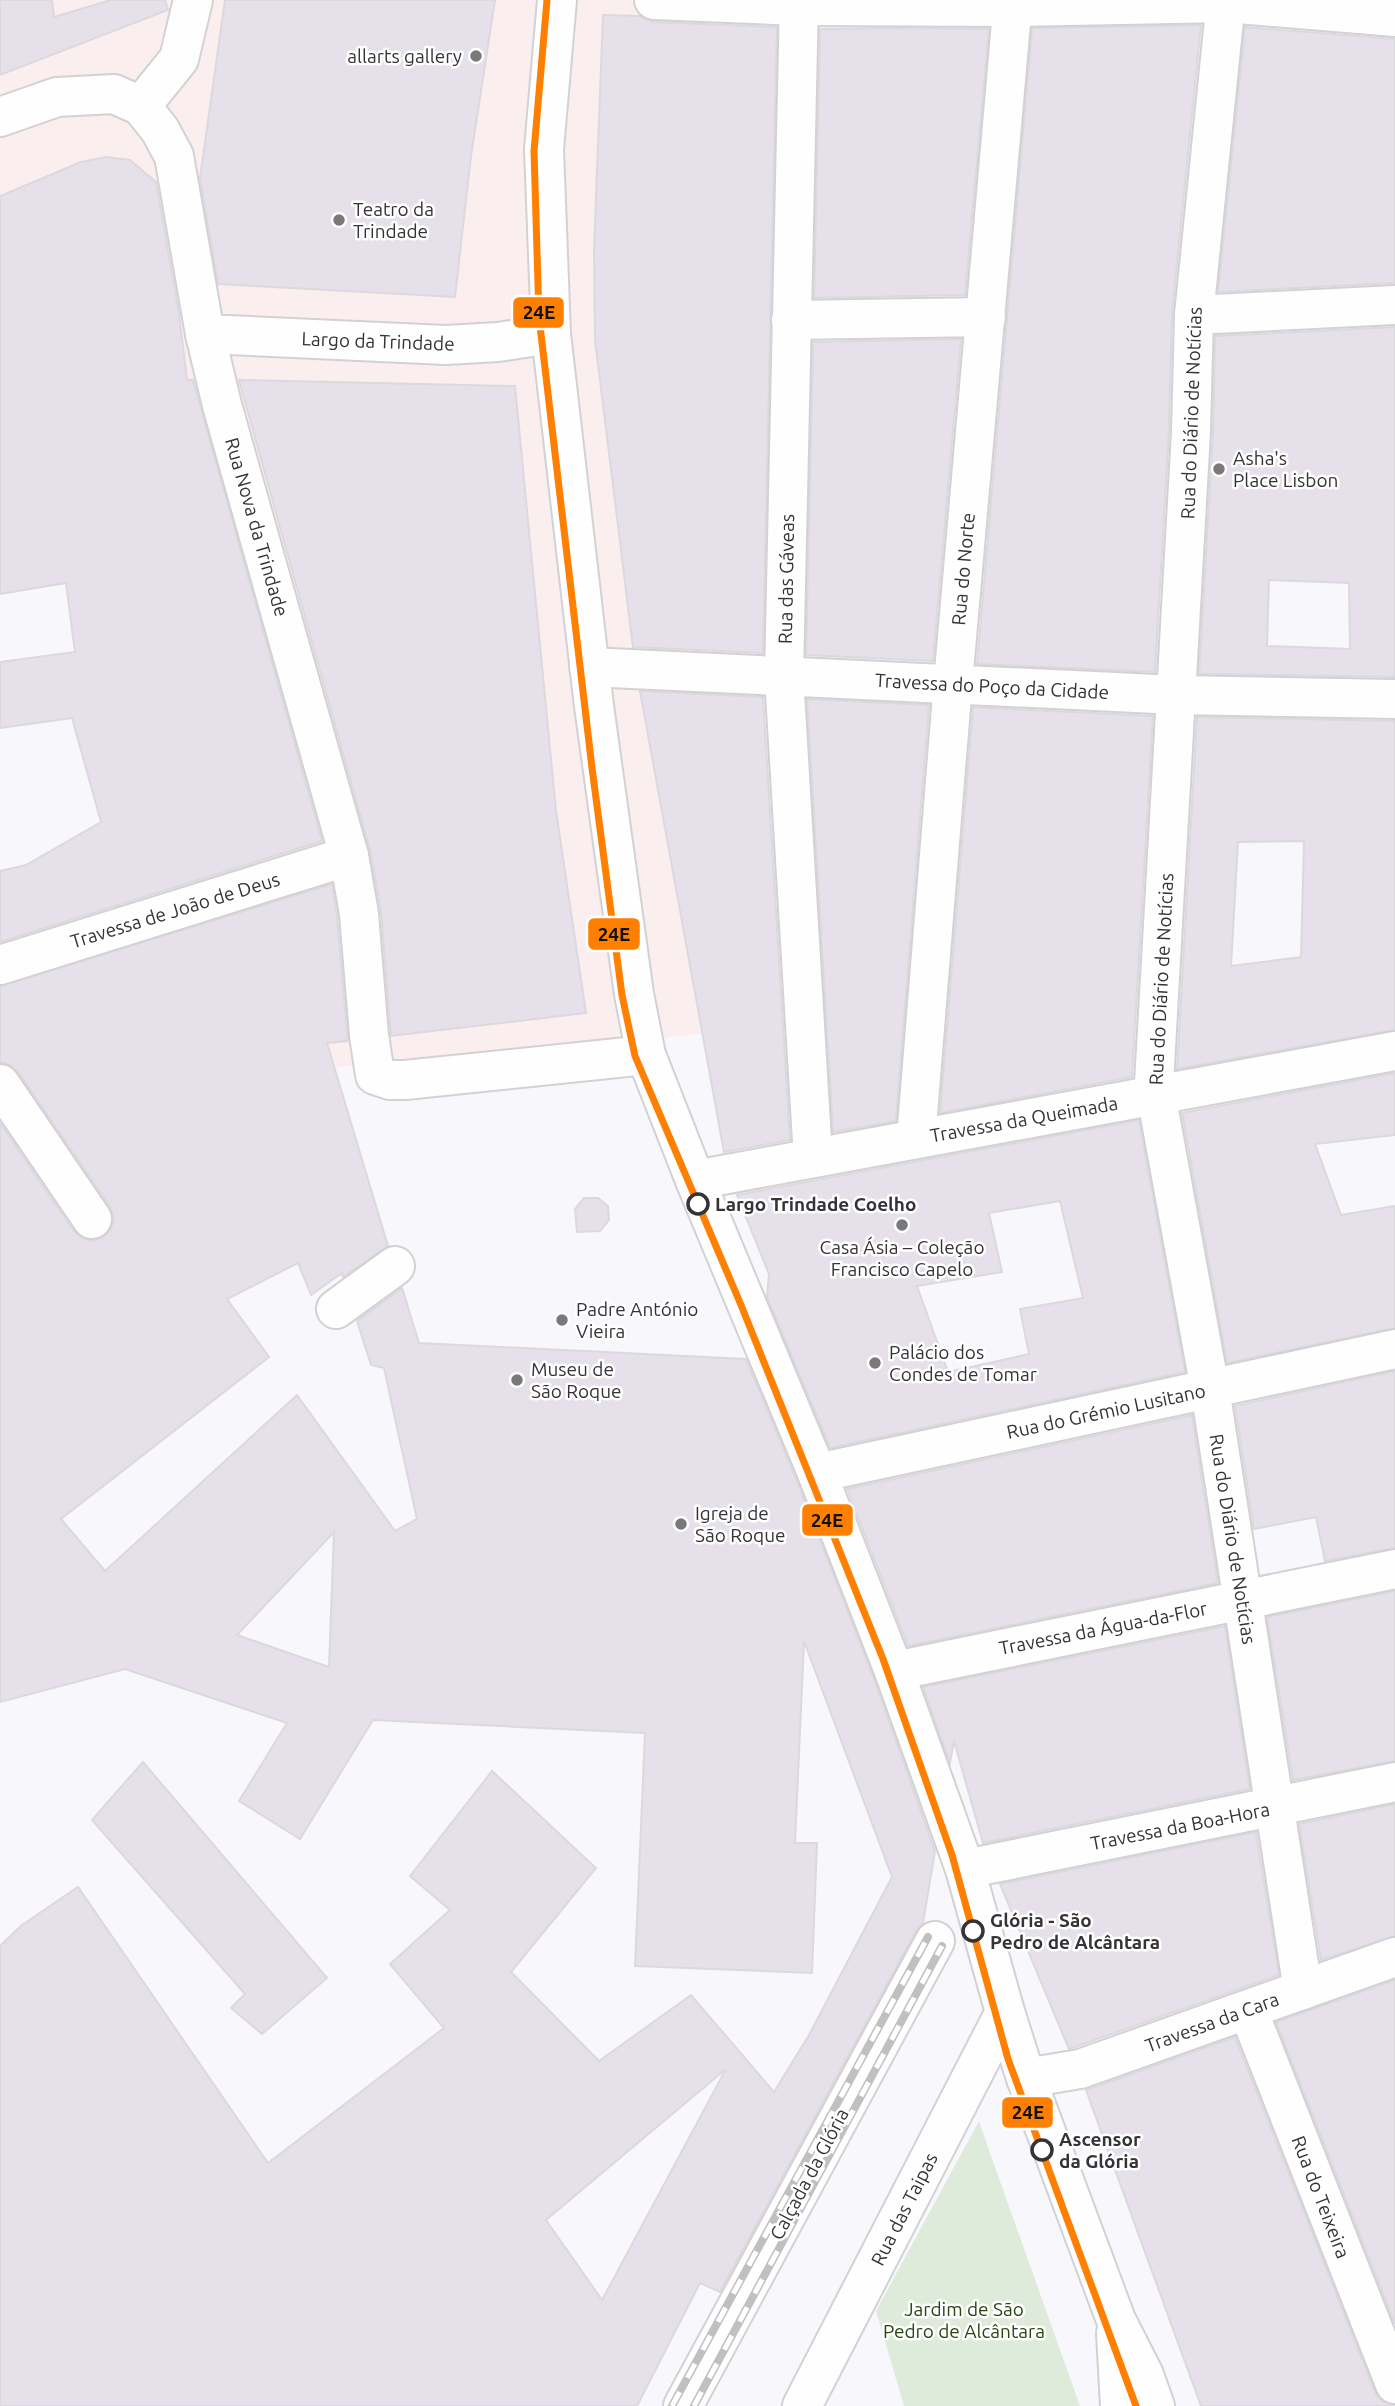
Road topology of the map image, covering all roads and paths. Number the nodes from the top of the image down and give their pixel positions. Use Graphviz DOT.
graph roads {
  1 [pos="193,0"];
  2 [pos="557,0"];
  3 [pos="654,0"];
  4 [pos="1226,2"];
  5 [pos="799,3"];
  6 [pos="1013,4"];
  7 [pos="1395,17"];
  8 [pos="141,106"];
  9 [pos="0,117"];
  10 [pos="1395,305"];
  11 [pos="1194,315"];
  12 [pos="986,317"];
  13 [pos="791,320"];
  14 [pos="205,334"];
  15 [pos="551,334"];
  16 [pos="589,667"];
  17 [pos="784,676"];
  18 [pos="953,683"];
  19 [pos="1177,695"];
  20 [pos="1395,699"];
  21 [pos="349,856"];
  22 [pos="0,965"];
  23 [pos="1395,1051"];
  24 [pos="646,1055"];
  25 [pos="0,1084"];
  26 [pos="1156,1096"];
  27 [pos="916,1139"];
  28 [pos="813,1158"];
  29 [pos="695,1180"];
  30 [pos="92,1219"];
  31 [pos="395,1266"];
  32 [pos="337,1309"];
  33 [pos="1395,1349"];
  34 [pos="1210,1389"];
  35 [pos="817,1473"];
  36 [pos="1395,1569"];
  37 [pos="1242,1600"];
  38 [pos="894,1671"];
  39 [pos="1395,1782"];
  40 [pos="1274,1808"];
  41 [pos="965,1869"];
  42 [pos="935,1941"];
  43 [pos="1395,1957"];
  44 [pos="1303,1990"];
  45 [pos="1248,2010"];
  46 [pos="1005,2012"];
  47 [pos="1026,2078"];
  48 [pos="1116,2320"];
  49 [pos="1395,2384"];
  50 [pos="683,2406"];
  51 [pos="802,2406"];
  52 [pos="1120,2406"];
  53 [pos="1155,2406"];
  1 -- 8 [label="street"];
  2 -- 15 [label="street"];
  3 -- 5 [label="street"];
  4 -- 6 [label="street"];
  4 -- 7 [label="street"];
  4 -- 11 [label="street, Rua do Diário de Notícias"];
  5 -- 6 [label="street"];
  5 -- 13 [label="street, Rua das Gáveas"];
  6 -- 12 [label="street, Rua do Norte"];
  8 -- 9 [label="street"];
  8 -- 14 [label="street, Rua Nova da Trindade"];
  10 -- 11 [label="street"];
  11 -- 19 [label="street, Rua do Diário de Notícias"];
  12 -- 13 [label="street"];
  12 -- 18 [label="street, Rua do Norte"];
  13 -- 17 [label="street, Rua das Gáveas"];
  14 -- 15 [label="street, Largo da Trindade"];
  14 -- 21 [label="street, Rua Nova da Trindade"];
  15 -- 16 [label="street"];
  16 -- 17 [label="street, Travessa do Poço da Cidade"];
  16 -- 24 [label="street"];
  17 -- 18 [label="street, Travessa do Poço da Cidade"];
  17 -- 28 [label="street, Rua das Gáveas"];
  18 -- 19 [label="street, Travessa do Poço da Cidade"];
  18 -- 27 [label="street, Rua do Norte"];
  19 -- 20 [label="street, Travessa do Poço da Cidade"];
  19 -- 26 [label="street, Rua do Diário de Notícias"];
  21 -- 22 [label="street, Travessa de João de Deus"];
  21 -- 24 [label="street, Rua Nova da Trindade"];
  23 -- 26 [label="street, Travessa da Queimada"];
  24 -- 29 [label="street"];
  25 -- 30 [label="street"];
  26 -- 27 [label="street, Travessa da Queimada"];
  26 -- 34 [label="street, Rua do Diário de Notícias"];
  27 -- 28 [label="street, Travessa da Queimada"];
  28 -- 29 [label="street, Travessa da Queimada"];
  29 -- 35 [label="street"];
  31 -- 32 [label="street"];
  33 -- 34 [label="street, Rua do Grémio Lusitano"];
  34 -- 35 [label="street, Rua do Grémio Lusitano"];
  34 -- 37 [label="street, Rua do Diário de Notícias"];
  35 -- 38 [label="street"];
  36 -- 37 [label="street, Travessa da Água-da-Flor"];
  37 -- 38 [label="street, Travessa da Água-da-Flor"];
  37 -- 40 [label="street, Rua do Diário de Notícias"];
  38 -- 41 [label="street"];
  39 -- 40 [label="street, Travessa da Boa-Hora"];
  40 -- 41 [label="street, Travessa da Boa-Hora"];
  40 -- 44 [label="street, Rua do Diário de Notícias"];
  41 -- 46 [label="street"];
  42 -- 50 [label="street, Calçada da Glória"];
  43 -- 44 [label="street, Travessa da Cara"];
  44 -- 45 [label="street, Travessa da Cara"];
  45 -- 47 [label="street, Travessa da Cara"];
  45 -- 49 [label="street, Rua do Teixeira"];
  46 -- 47 [label="street"];
  46 -- 51 [label="street, Rua das Taipas"];
  47 -- 48 [label="street"];
  48 -- 52 [label="street"];
  48 -- 53 [label="street"];
}
